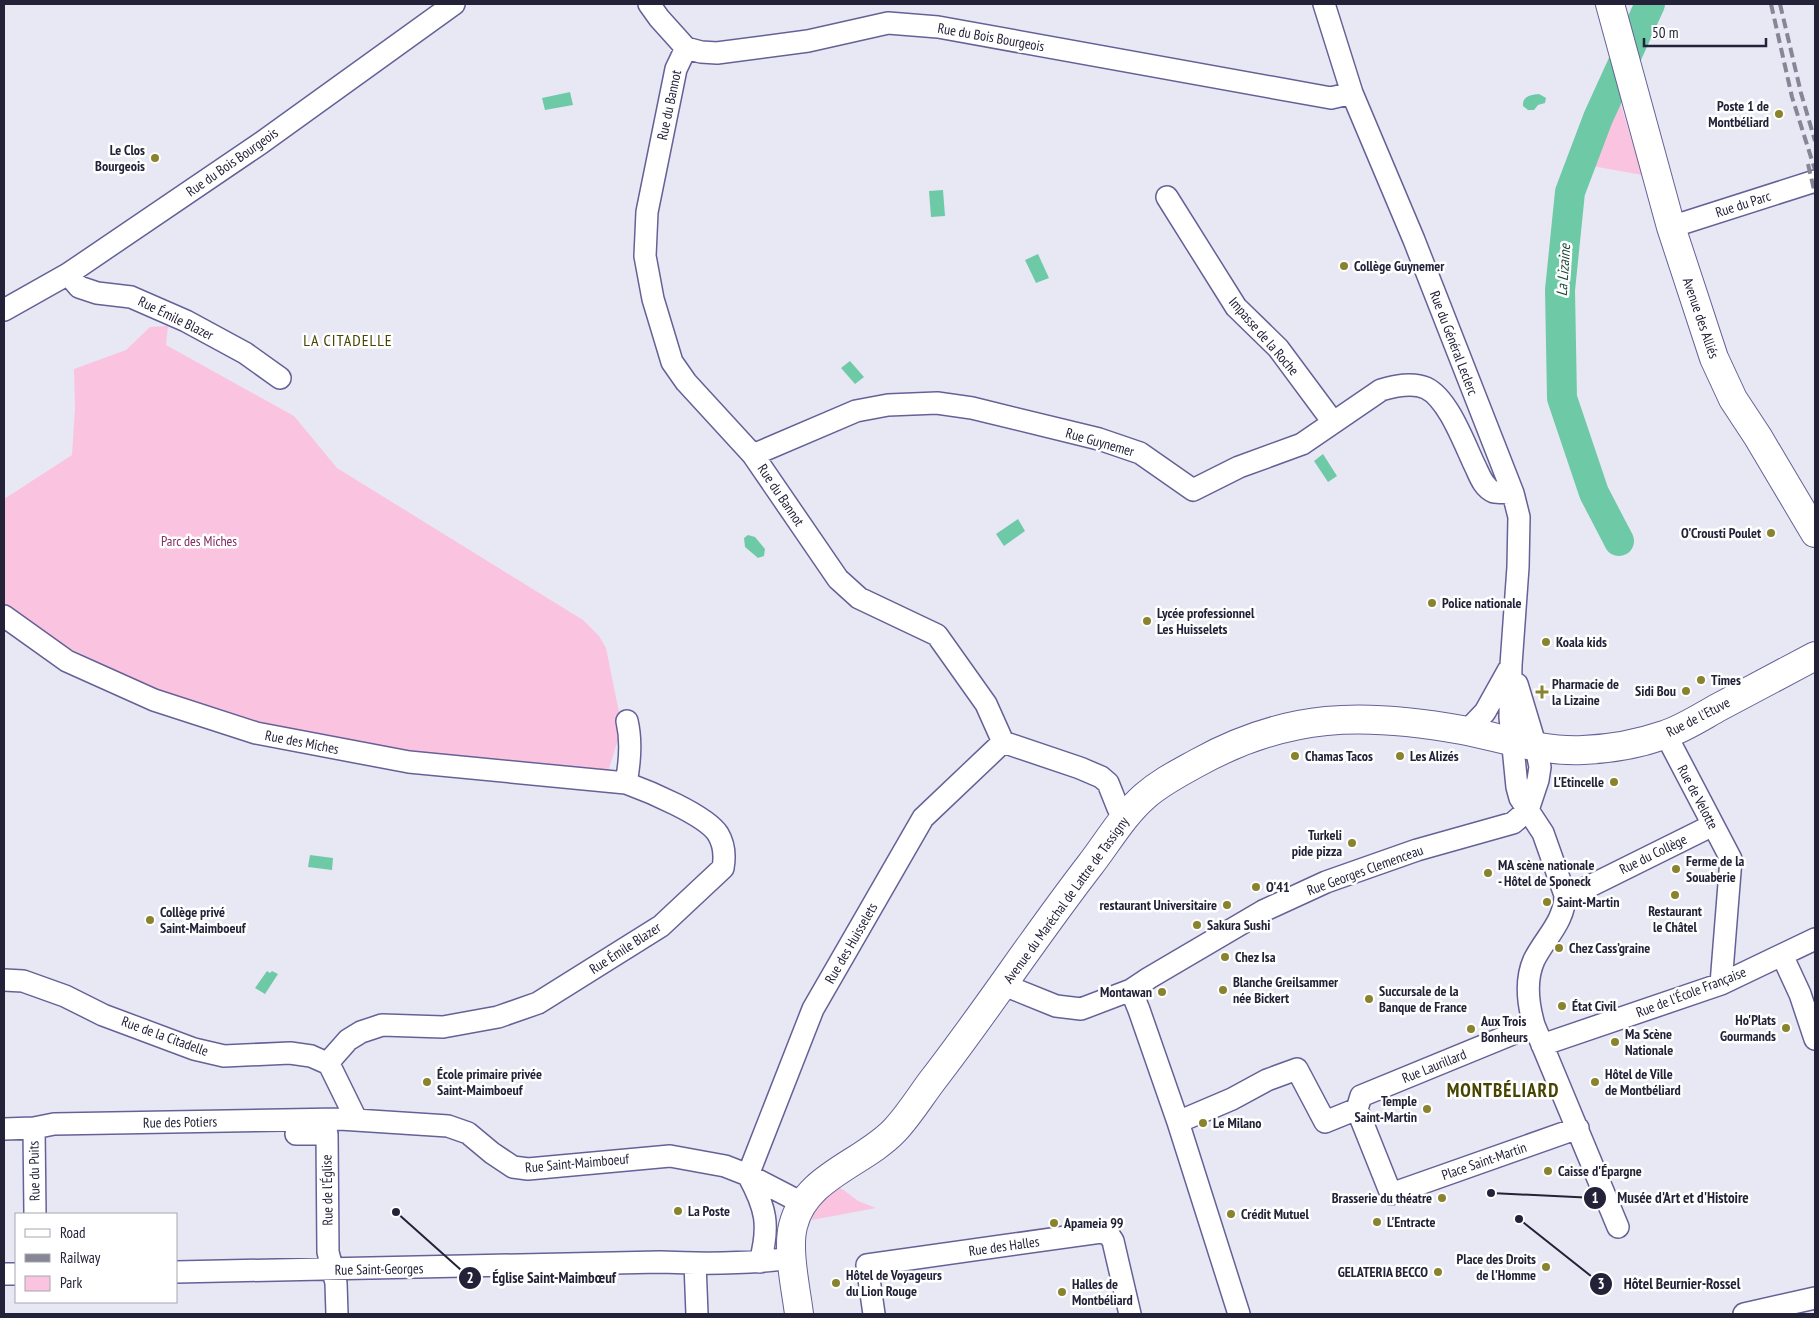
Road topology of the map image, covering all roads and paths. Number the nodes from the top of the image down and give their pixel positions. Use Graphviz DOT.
graph roads {
  1 [pos="454,4"];
  2 [pos="649,4"];
  3 [pos="1324,4"];
  4 [pos="1610,4"];
  5 [pos="686,48"];
  6 [pos="1352,93"];
  7 [pos="1815,181"];
  8 [pos="1167,197"];
  9 [pos="1672,227"];
  10 [pos="68,274"];
  11 [pos="4,310"];
  12 [pos="280,378"];
  13 [pos="1333,422"];
  14 [pos="753,455"];
  15 [pos="1513,493"];
  16 [pos="1815,533"];
  17 [pos="4,616"];
  18 [pos="1815,656"];
  19 [pos="1511,665"];
  20 [pos="628,721"];
  21 [pos="1467,731"];
  22 [pos="1666,735"];
  23 [pos="1003,742"];
  24 [pos="1524,745"];
  25 [pos="626,782"];
  26 [pos="1528,810"];
  27 [pos="1126,817"];
  28 [pos="1713,825"];
  29 [pos="1565,895"];
  30 [pos="1815,940"];
  31 [pos="1782,956"];
  32 [pos="4,980"];
  33 [pos="1721,984"];
  34 [pos="1004,985"];
  35 [pos="1130,990"];
  36 [pos="1534,1025"];
  37 [pos="1815,1039"];
  38 [pos="1542,1046"];
  39 [pos="329,1064"];
  40 [pos="1357,1109"];
  41 [pos="356,1119"];
  42 [pos="264,1120"];
  43 [pos="1178,1122"];
  44 [pos="34,1128"];
  45 [pos="1578,1128"];
  46 [pos="4,1129"];
  47 [pos="748,1175"];
  48 [pos="802,1203"];
  49 [pos="35,1213"];
  50 [pos="1618,1227"];
  51 [pos="792,1258"];
  52 [pos="760,1262"];
  53 [pos="695,1263"];
  54 [pos="332,1270"];
  55 [pos="178,1272"];
  56 [pos="1815,1298"];
  57 [pos="336,1314"];
  58 [pos="697,1314"];
  59 [pos="799,1314"];
  60 [pos="874,1314"];
  61 [pos="1130,1314"];
  62 [pos="1239,1314"];
  63 [pos="1744,1314"];
  1 -- 10 [label="street, Rue du Bois Bourgeois"];
  2 -- 5 [label="street"];
  3 -- 6 [label="street, Rue du Général Leclerc"];
  4 -- 9 [label="main road, Avenue des Alliés"];
  5 -- 6 [label="street, Rue du Bois Bourgeois"];
  5 -- 14 [label="street, Rue du Bannot"];
  6 -- 15 [label="street, Rue du Général Leclerc"];
  7 -- 9 [label="street, Rue du Parc"];
  8 -- 13 [label="street, Impasse de la Roche"];
  9 -- 16 [label="main road, Avenue des Alliés"];
  10 -- 11 [label="street, Rue du Bois Bourgeois"];
  10 -- 12 [label="street, Rue Émile Blazer"];
  13 -- 14 [label="street, Rue Guynemer"];
  13 -- 15 [label="street, Rue Guynemer"];
  14 -- 23 [label="street, Rue du Bannot"];
  15 -- 19 [label="street, Rue du Général Leclerc"];
  17 -- 25 [label="street, Rue des Miches"];
  18 -- 22 [label="main road, Rue de l'Etuve"];
  19 -- 21 [label="street, Rue du Général Leclerc"];
  19 -- 24 [label="street, Rue du Général Leclerc"];
  20 -- 25 [label="street"];
  21 -- 24 [label="main road, Avenue du Maréchal de Lattre de Tassigny"];
  21 -- 27 [label="main road, Avenue du Maréchal de Lattre de Tassigny"];
  22 -- 24 [label="main road, Rue de l'Etuve"];
  22 -- 28 [label="street, Rue de Velotte"];
  23 -- 27 [label="street"];
  23 -- 47 [label="street, Rue des Huisselets"];
  24 -- 26 [label="street, Rue du Général Leclerc"];
  25 -- 39 [label="street, Rue Émile Blazer"];
  26 -- 29 [label="street"];
  26 -- 35 [label="street, Rue Georges Clemenceau"];
  27 -- 34 [label="main road, Avenue du Maréchal de Lattre de Tassigny"];
  28 -- 29 [label="street, Rue du Collège"];
  28 -- 33 [label="street, Rue de Velotte"];
  29 -- 36 [label="street"];
  30 -- 31 [label="street, Rue de l'École Française"];
  31 -- 33 [label="street, Rue de l'École Française"];
  31 -- 37 [label="street"];
  32 -- 39 [label="street, Rue de la Citadelle"];
  33 -- 38 [label="street, Rue de l'École Française"];
  34 -- 35 [label="street, Rue Georges Clemenceau"];
  34 -- 48 [label="main road, Avenue du Maréchal de Lattre de Tassigny"];
  35 -- 43 [label="street"];
  36 -- 38 [label="street"];
  36 -- 40 [label="street, Rue Laurillard"];
  38 -- 45 [label="street"];
  39 -- 41 [label="street"];
  40 -- 43 [label="street, Rue Laurillard"];
  40 -- 45 [label="street, Place Saint-Martin"];
  41 -- 42 [label="street, Rue des Potiers"];
  41 -- 47 [label="street, Rue Saint-Maimboeuf"];
  42 -- 44 [label="street, Rue des Potiers"];
  42 -- 54 [label="street, Rue de l'Église"];
  43 -- 62 [label="street"];
  44 -- 46 [label="street, Rue des Potiers"];
  44 -- 49 [label="street, Rue du Puits"];
  45 -- 50 [label="street"];
  47 -- 48 [label="street, Rue Saint-Maimboeuf"];
  47 -- 52 [label="street"];
  48 -- 51 [label="main road, Avenue du Maréchal de Lattre de Tassigny"];
  51 -- 52 [label="street, Rue Saint-Georges"];
  51 -- 59 [label="main road, Avenue du Maréchal de Lattre de Tassigny"];
  52 -- 53 [label="street, Rue Saint-Georges"];
  53 -- 54 [label="street, Rue Saint-Georges"];
  53 -- 58 [label="street"];
  54 -- 55 [label="street, Rue Saint-Georges"];
  54 -- 57 [label="street, Rue de l'Église"];
  56 -- 63 [label="street"];
  60 -- 61 [label="street, Rue des Halles"];
}
